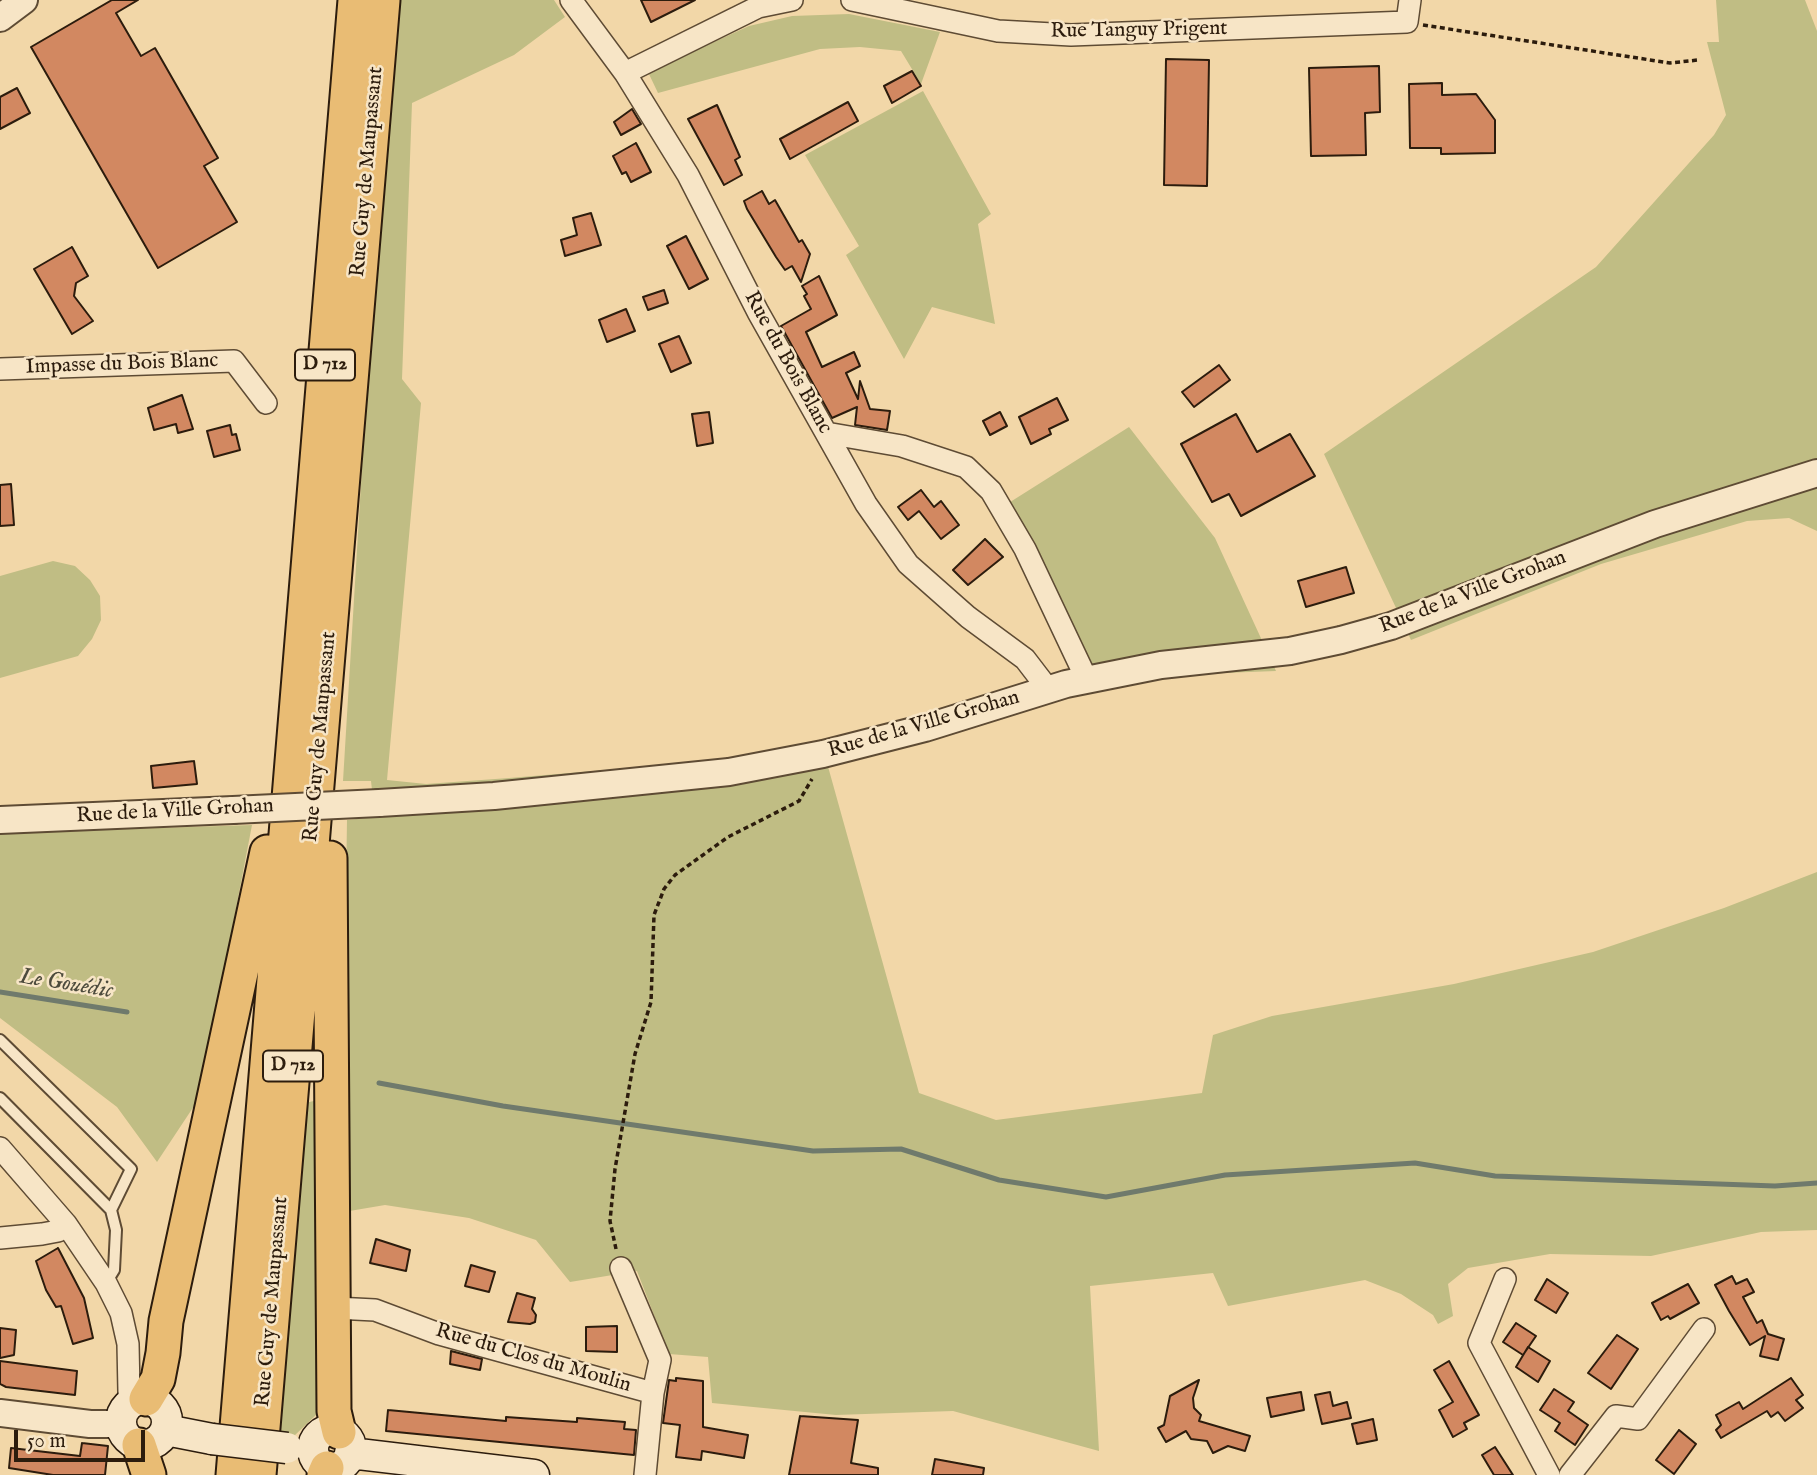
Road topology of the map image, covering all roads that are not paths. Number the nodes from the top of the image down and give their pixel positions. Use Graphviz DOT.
graph roads {
  1 [pos="24,0"];
  2 [pos="355,0"];
  3 [pos="383,0"];
  4 [pos="571,0"];
  5 [pos="792,0"];
  6 [pos="852,0"];
  7 [pos="1410,0"];
  8 [pos="0,18"];
  9 [pos="625,73"];
  10 [pos="0,369"];
  11 [pos="266,403"];
  12 [pos="826,433"];
  13 [pos="1817,473"];
  14 [pos="327,656"];
  15 [pos="1087,680"];
  16 [pos="1048,689"];
  17 [pos="295,730"];
  18 [pos="0,820"];
  19 [pos="0,1040"];
  20 [pos="0,1098"];
  21 [pos="0,1148"];
  22 [pos="111,1210"];
  23 [pos="66,1224"];
  24 [pos="0,1238"];
  25 [pos="621,1268"];
  26 [pos="1505,1279"];
  27 [pos="106,1283"];
  28 [pos="335,1308"];
  29 [pos="1704,1329"];
  30 [pos="653,1393"];
  31 [pos="0,1413"];
  32 [pos="142,1429"];
  33 [pos="323,1454"];
  34 [pos="233,1475"];
  35 [pos="259,1475"];
  36 [pos="534,1475"];
  37 [pos="645,1475"];
  38 [pos="1549,1475"];
  39 [pos="1570,1475"];
  1 -- 8 [label="street"];
  2 -- 17 [label="main road, Rue Guy de Maupassant / D 712"];
  3 -- 14 [label="main road, Rue Guy de Maupassant / D 712"];
  4 -- 9 [label="street, Rue du Bois Blanc"];
  5 -- 9 [label="street"];
  6 -- 7 [label="street, Rue Tanguy Prigent"];
  9 -- 12 [label="street, Rue du Bois Blanc"];
  10 -- 11 [label="street, Impasse du Bois Blanc"];
  12 -- 15 [label="street"];
  12 -- 16 [label="street, Rue du Bois Blanc"];
  13 -- 15 [label="street, Rue de la Ville Grohan"];
  14 -- 28 [label="main road"];
  14 -- 35 [label="main road, Rue Guy de Maupassant / D 712"];
  15 -- 16 [label="street, Rue de la Ville Grohan"];
  16 -- 18 [label="street, Rue de la Ville Grohan, bridge"];
  17 -- 32 [label="main road"];
  17 -- 34 [label="main road, Rue Guy de Maupassant / D 712"];
  19 -- 22 [label="lane"];
  20 -- 22 [label="lane"];
  21 -- 23 [label="street"];
  22 -- 27 [label="lane"];
  23 -- 24 [label="street"];
  23 -- 27 [label="street"];
  25 -- 30 [label="street"];
  26 -- 38 [label="street"];
  27 -- 32 [label="street"];
  28 -- 30 [label="street, Rue du Clos du Moulin"];
  28 -- 33 [label="main road"];
  29 -- 39 [label="street"];
  30 -- 37 [label="street, Rue du Clos du Moulin"];
  31 -- 32 [label="street"];
  32 -- 33 [label="main road, bridge"];
  33 -- 36 [label="main road"];
}
